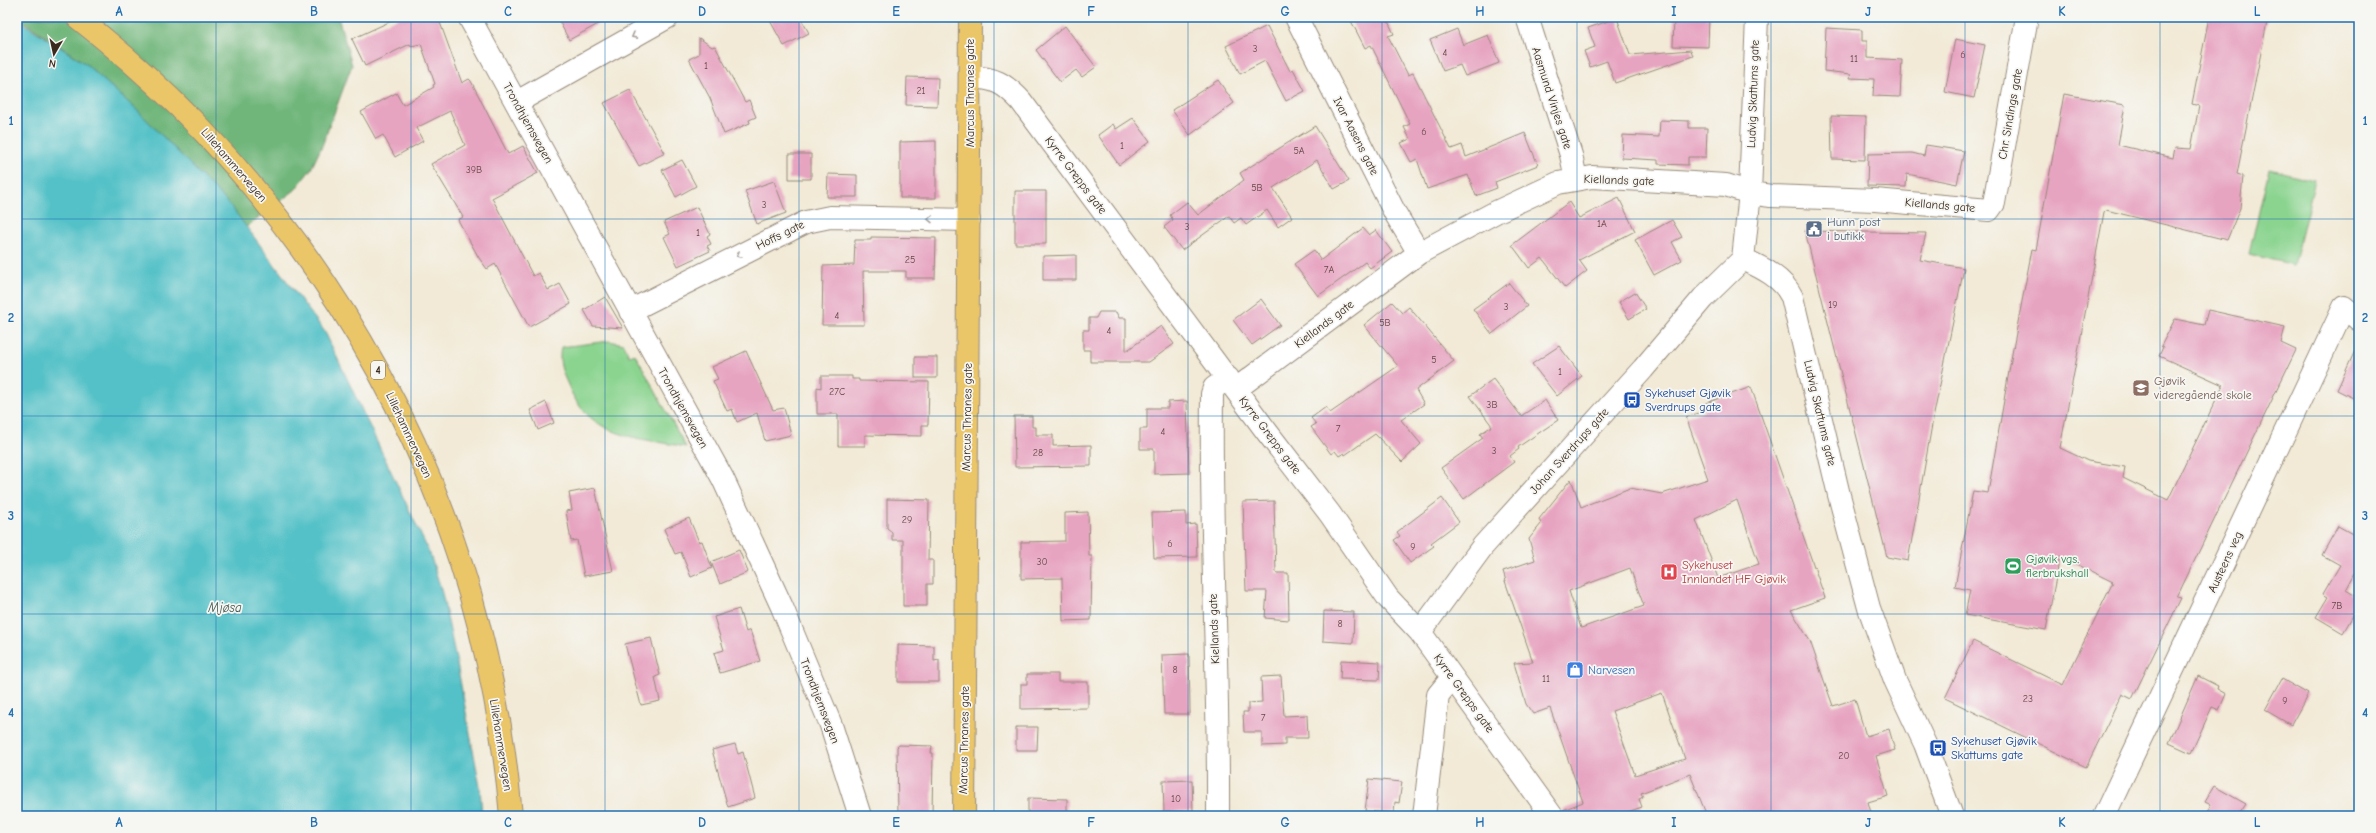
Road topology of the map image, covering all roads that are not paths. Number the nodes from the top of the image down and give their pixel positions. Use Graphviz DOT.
graph roads {
  1 [pos="77,17"];
  2 [pos="469,17"];
  3 [pos="668,17"];
  4 [pos="970,17"];
  5 [pos="1296,17"];
  6 [pos="1527,17"];
  7 [pos="1757,17"];
  8 [pos="2027,17"];
  9 [pos="970,78"];
  10 [pos="517,102"];
  11 [pos="1576,179"];
  12 [pos="1750,193"];
  13 [pos="1989,210"];
  14 [pos="970,220"];
  15 [pos="1419,253"];
  16 [pos="1743,259"];
  17 [pos="630,311"];
  18 [pos="2352,313"];
  19 [pos="1232,384"];
  20 [pos="1420,632"];
  21 [pos="1452,678"];
  22 [pos="511,816"];
  23 [pos="860,816"];
  24 [pos="964,816"];
  25 [pos="1218,816"];
  26 [pos="1424,816"];
  27 [pos="1552,816"];
  28 [pos="1952,816"];
  29 [pos="2104,816"];
  1 -- 22 [label="main road, Lillehammervegen / 4"];
  2 -- 10 [label="street, Trondhjemsvegen"];
  3 -- 10 [label="street, one-way"];
  4 -- 9 [label="main road, Marcus Thranes gate"];
  5 -- 15 [label="street, Ivar Aasens gate"];
  6 -- 11 [label="street, Aasmund Vinjes gate"];
  7 -- 12 [label="street, Ludvig Skattums gate"];
  8 -- 13 [label="street, Chr. Sindings gate"];
  9 -- 14 [label="main road, Marcus Thranes gate"];
  9 -- 19 [label="street, Kyrre Grepps gate"];
  10 -- 17 [label="street, Trondhjemsvegen"];
  11 -- 12 [label="street, Kiellands gate"];
  11 -- 15 [label="street, Kiellands gate"];
  12 -- 13 [label="street, Kiellands gate"];
  12 -- 16 [label="street, Ludvig Skattums gate"];
  14 -- 17 [label="street, Hoffs gate, one-way"];
  14 -- 24 [label="main road, Marcus Thranes gate"];
  15 -- 19 [label="street, Kiellands gate"];
  16 -- 20 [label="street, Johan Sverdrups gate"];
  16 -- 28 [label="street, Ludvig Skattums gate"];
  17 -- 23 [label="street, Trondhjemsvegen"];
  18 -- 29 [label="street, Austeens veg"];
  19 -- 20 [label="street, Kyrre Grepps gate"];
  19 -- 25 [label="street, Kiellands gate"];
  20 -- 21 [label="street, Kyrre Grepps gate"];
  21 -- 26 [label="street"];
  21 -- 27 [label="street, Kyrre Grepps gate"];
}
